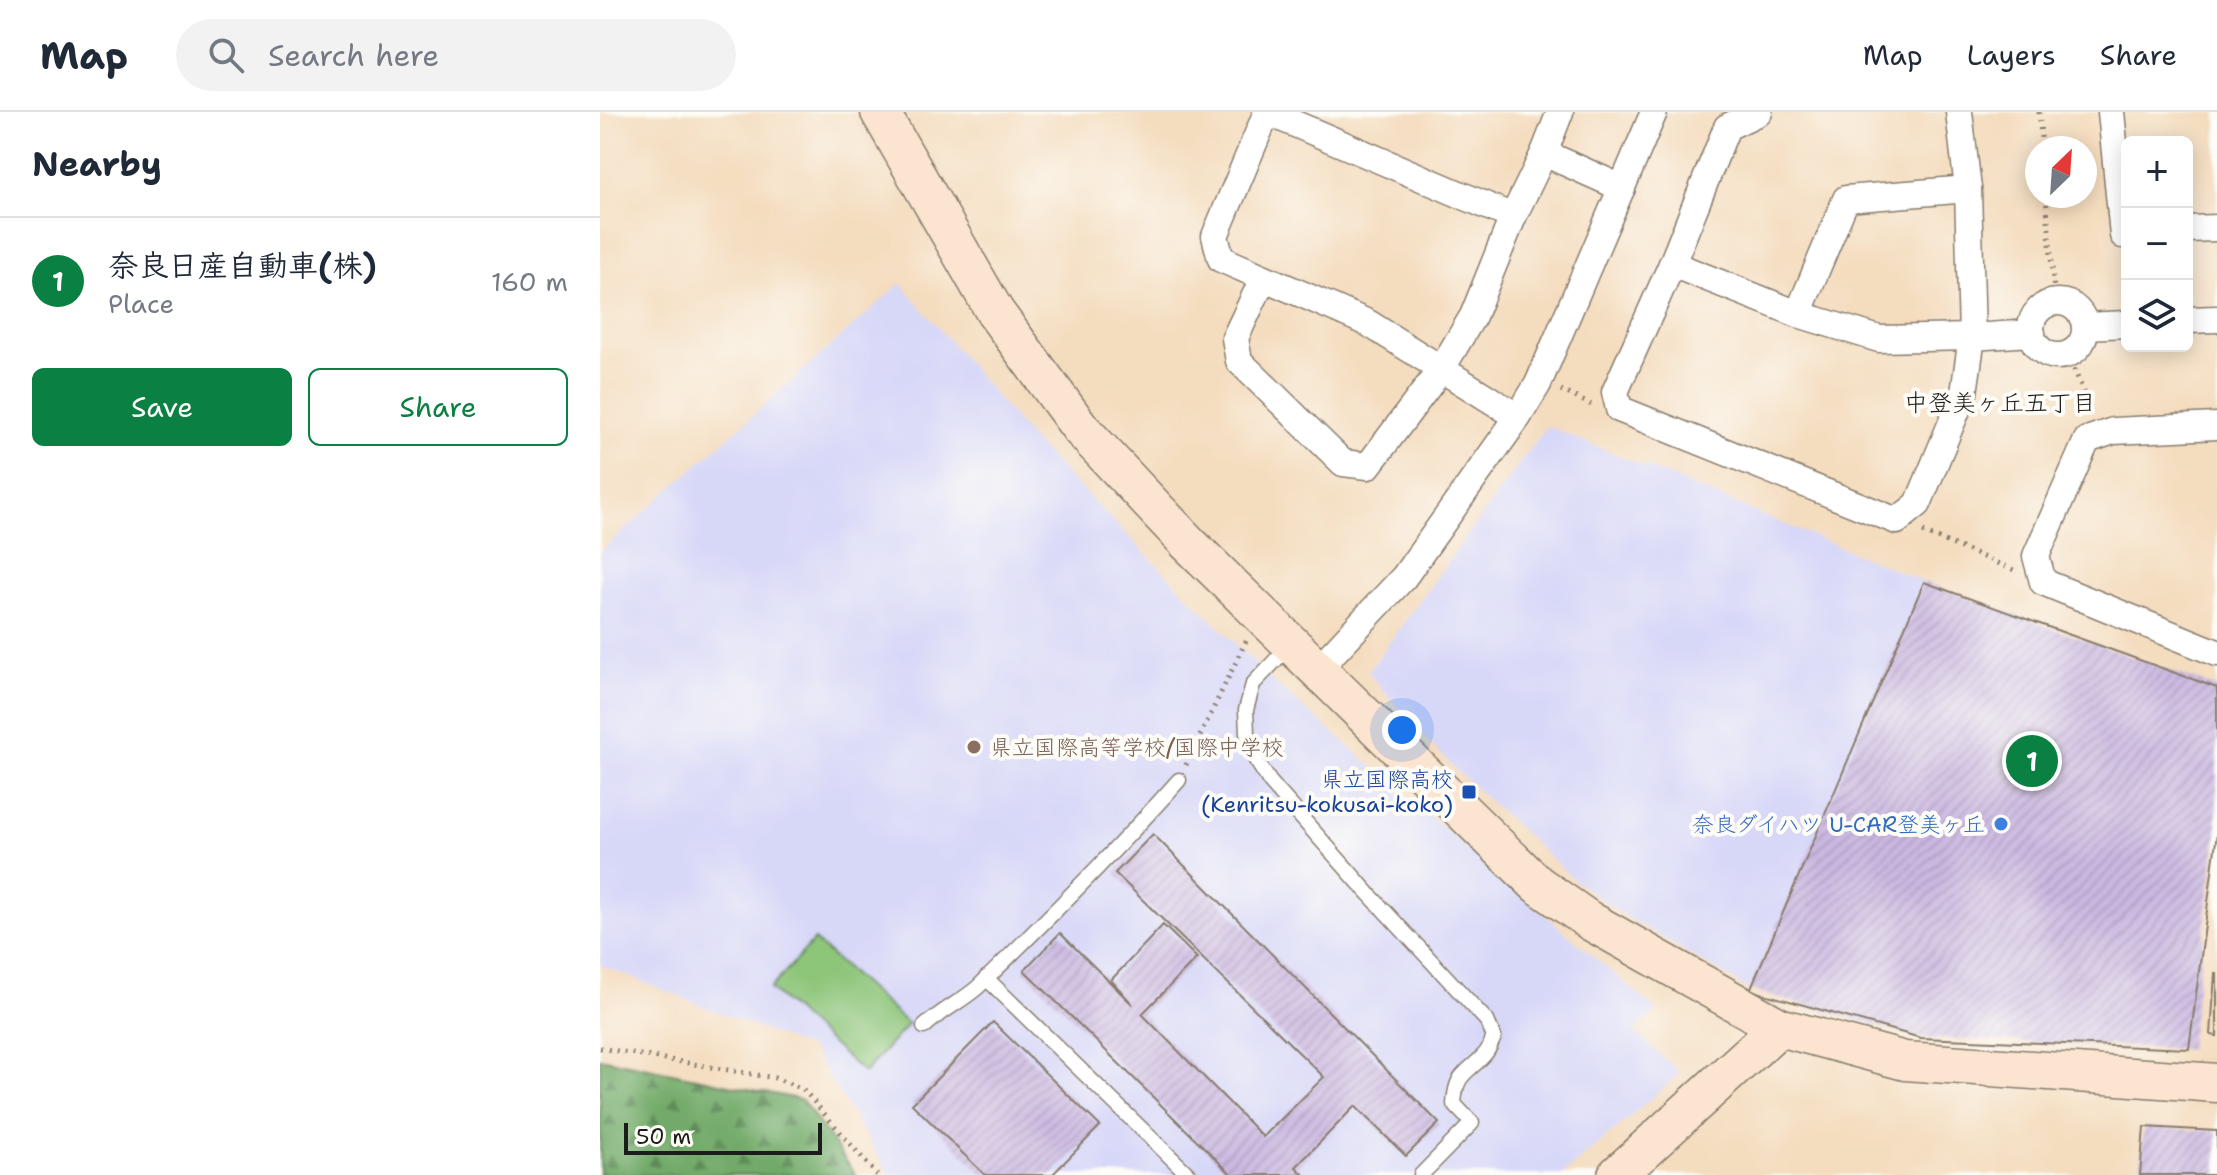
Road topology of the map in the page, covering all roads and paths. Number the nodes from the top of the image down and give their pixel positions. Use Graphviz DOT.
graph roads {
  1 [pos="880,112"];
  2 [pos="1560,112"];
  3 [pos="1654,112"];
  4 [pos="1759,112"];
  5 [pos="1959,112"];
  6 [pos="2039,112"];
  7 [pos="2111,112"];
  8 [pos="2041,136"];
  9 [pos="1544,153"];
  10 [pos="1622,188"];
  11 [pos="1968,189"];
  12 [pos="2047,208"];
  13 [pos="2121,214"];
  14 [pos="1513,217"];
  15 [pos="2217,228"];
  16 [pos="2193,229"];
  17 [pos="1672,264"];
  18 [pos="1263,279"];
  19 [pos="2055,303"];
  20 [pos="1798,314"];
  21 [pos="2217,319"];
  22 [pos="2193,320"];
  23 [pos="2121,324"];
  24 [pos="2085,326"];
  25 [pos="2032,333"];
  26 [pos="1972,337"];
  27 [pos="1442,368"];
  28 [pos="2074,369"];
  29 [pos="1556,388"];
  30 [pos="1619,409"];
  31 [pos="1518,417"];
  32 [pos="2217,426"];
  33 [pos="2100,435"];
  34 [pos="1897,521"];
  35 [pos="2043,582"];
  36 [pos="1246,640"];
  37 [pos="2217,653"];
  38 [pos="1304,656"];
  39 [pos="1179,780"];
  40 [pos="986,978"];
  41 [pos="924,1027"];
  42 [pos="1779,1027"];
  43 [pos="600,1048"];
  44 [pos="2217,1083"];
  45 [pos="877,1175"];
  46 [pos="1189,1175"];
  47 [pos="1421,1175"];
  48 [pos="1617,1175"];
  1 -- 38 [label="street"];
  2 -- 9 [label="street"];
  3 -- 10 [label="street"];
  4 -- 17 [label="street"];
  5 -- 11 [label="street"];
  6 -- 8 [label="path"];
  7 -- 13 [label="street"];
  9 -- 10 [label="street"];
  9 -- 14 [label="street"];
  10 -- 31 [label="street"];
  11 -- 20 [label="street"];
  11 -- 26 [label="street"];
  12 -- 19 [label="path"];
  14 -- 18 [label="street"];
  14 -- 27 [label="street"];
  15 -- 16 [label="street"];
  17 -- 20 [label="street"];
  17 -- 30 [label="street"];
  18 -- 27 [label="street"];
  18 -- 27 [label="street"];
  19 -- 24 [label="street"];
  19 -- 25 [label="street"];
  20 -- 26 [label="street"];
  21 -- 22 [label="street"];
  23 -- 24 [label="street"];
  24 -- 25 [label="street"];
  25 -- 26 [label="street"];
  26 -- 34 [label="street"];
  27 -- 31 [label="street"];
  28 -- 33 [label="path"];
  29 -- 30 [label="path"];
  30 -- 34 [label="street"];
  31 -- 38 [label="street"];
  32 -- 33 [label="street"];
  33 -- 35 [label="street"];
  34 -- 35 [label="path"];
  35 -- 37 [label="street"];
  36 -- 39 [label="path"];
  38 -- 42 [label="street"];
  38 -- 47 [label="lane"];
  39 -- 40 [label="lane"];
  40 -- 41 [label="lane"];
  40 -- 46 [label="lane"];
  42 -- 44 [label="street"];
  42 -- 48 [label="street"];
  43 -- 45 [label="path"];
}
